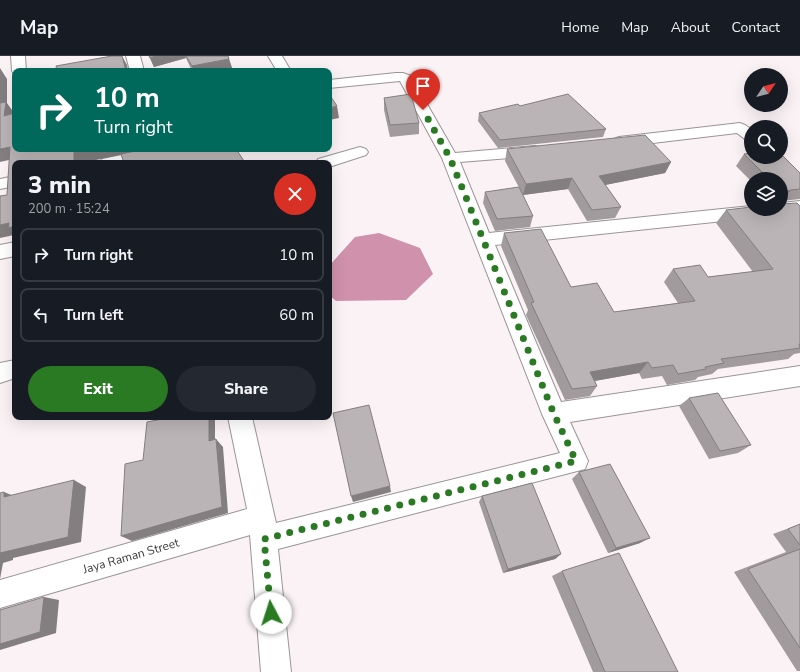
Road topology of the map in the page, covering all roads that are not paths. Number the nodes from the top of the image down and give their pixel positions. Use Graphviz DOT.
graph roads {
  1 [pos="18,56"];
  2 [pos="133,56"];
  3 [pos="275,56"];
  4 [pos="19,68"];
  5 [pos="136,68"];
  6 [pos="282,68"];
  7 [pos="332,84"];
  8 [pos="744,131"];
  9 [pos="602,144"];
  10 [pos="548,150"];
  11 [pos="360,152"];
  12 [pos="163,153"];
  13 [pos="450,158"];
  14 [pos="124,160"];
  15 [pos="332,161"];
  16 [pos="12,182"];
  17 [pos="0,184"];
  18 [pos="800,207"];
  19 [pos="483,240"];
  20 [pos="12,250"];
  21 [pos="0,252"];
  22 [pos="12,370"];
  23 [pos="0,373"];
  24 [pos="800,376"];
  25 [pos="554,414"];
  26 [pos="241,420"];
  27 [pos="263,528"];
  28 [pos="0,594"];
  29 [pos="276,672"];
  1 -- 4 [label="street"];
  2 -- 5 [label="street"];
  3 -- 6 [label="street"];
  7 -- 13 [label="street"];
  8 -- 9 [label="street"];
  10 -- 13 [label="street"];
  11 -- 15 [label="street"];
  12 -- 14 [label="street"];
  13 -- 19 [label="street"];
  16 -- 17 [label="street"];
  18 -- 19 [label="street"];
  19 -- 25 [label="street"];
  20 -- 21 [label="street"];
  22 -- 23 [label="street"];
  24 -- 25 [label="street"];
  25 -- 27 [label="street, Jaya Raman Street"];
  26 -- 27 [label="street"];
  27 -- 28 [label="street, Jaya Raman Street"];
  27 -- 29 [label="street"];
}
